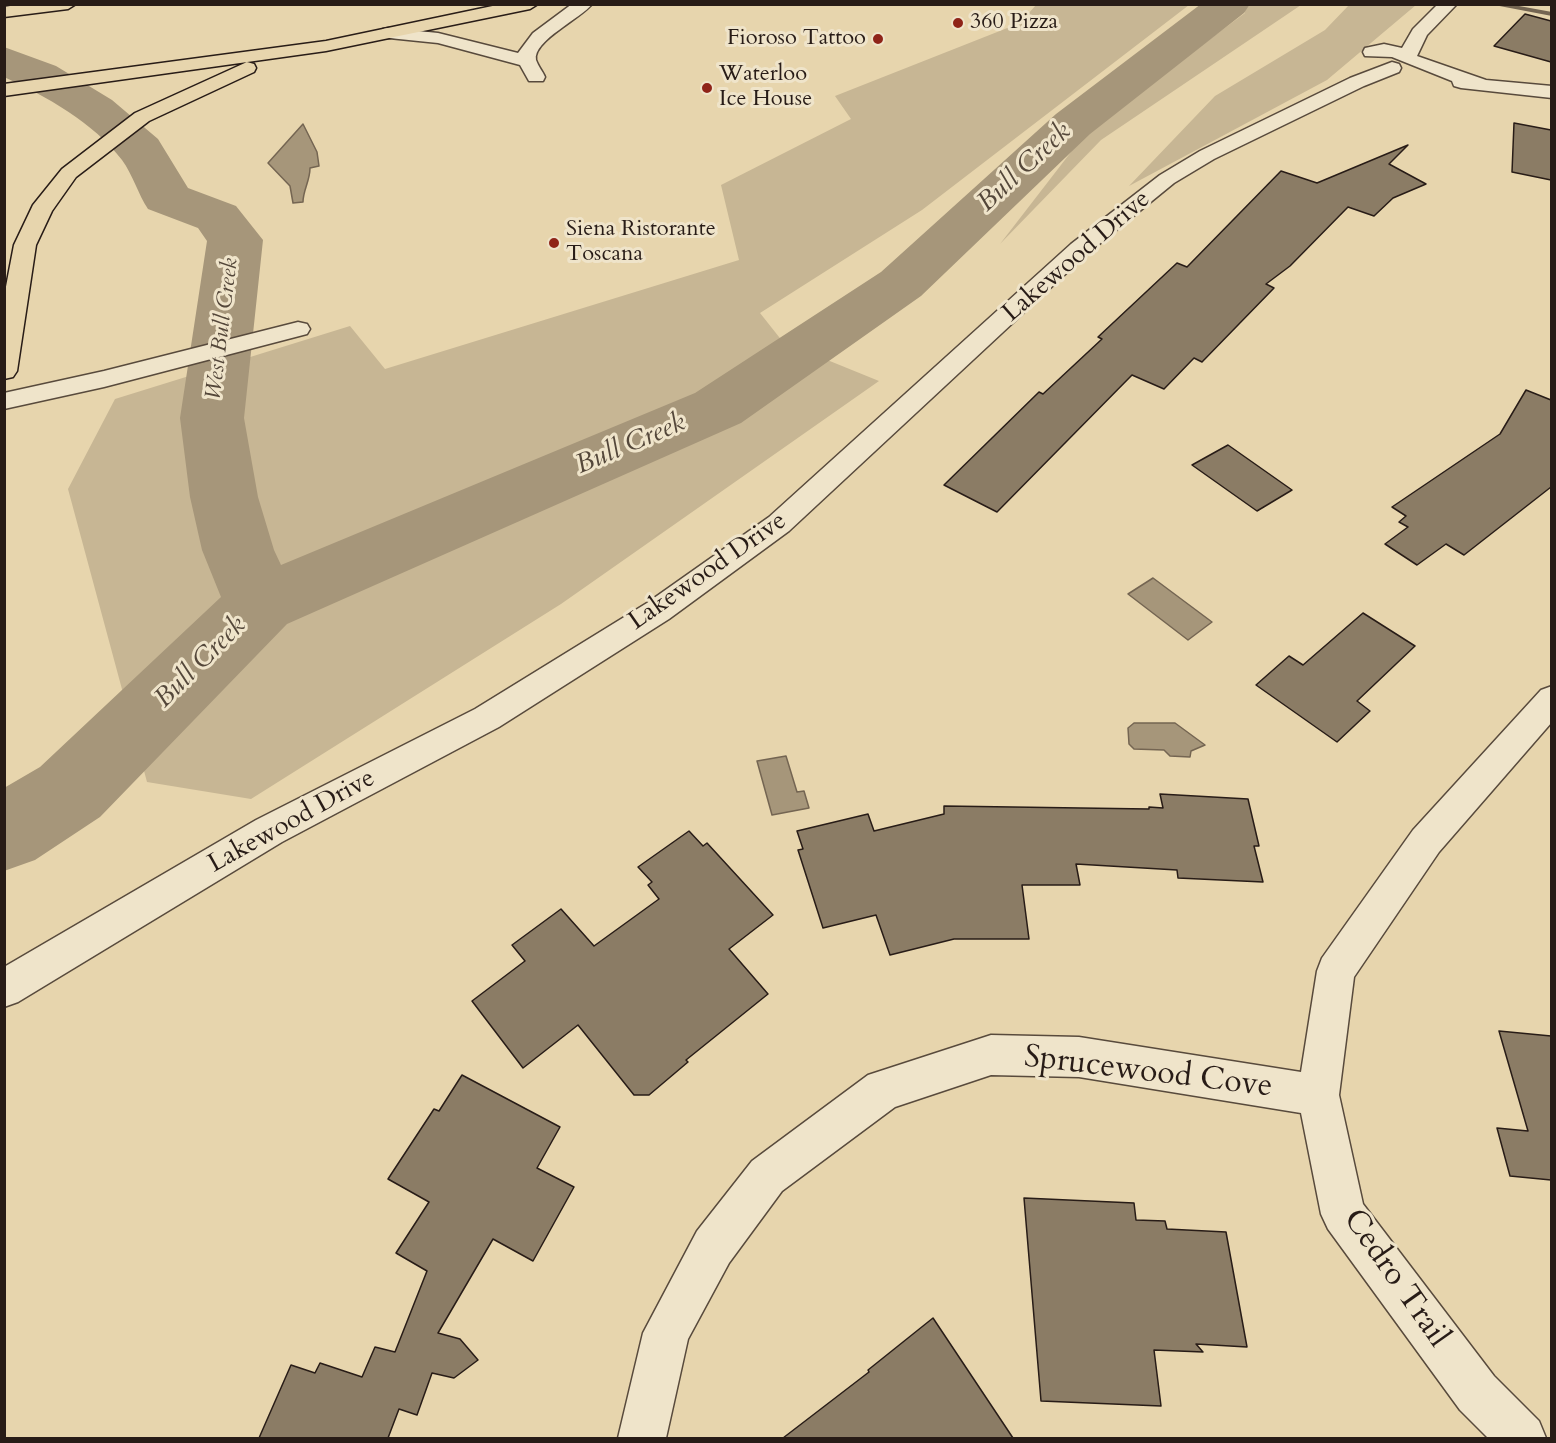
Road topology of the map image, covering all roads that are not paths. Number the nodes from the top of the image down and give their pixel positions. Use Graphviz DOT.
graph roads {
  1 [pos="68,4"];
  2 [pos="530,4"];
  3 [pos="584,4"];
  4 [pos="1449,4"];
  5 [pos="4,12"];
  6 [pos="389,33"];
  7 [pos="1419,33"];
  8 [pos="326,46"];
  9 [pos="1402,63"];
  10 [pos="1369,64"];
  11 [pos="4,90"];
  12 [pos="1551,92"];
  13 [pos="297,329"];
  14 [pos="4,371"];
  15 [pos="4,401"];
  16 [pos="1551,699"];
  17 [pos="4,989"];
  18 [pos="1318,1095"];
  19 [pos="642,1438"];
  20 [pos="1522,1438"];
  1 -- 5 [label="highway"];
  2 -- 6 [label="highway"];
  3 -- 6 [label="street"];
  4 -- 7 [label="street, Lakewood Drive"];
  6 -- 8 [label="highway"];
  7 -- 9 [label="street, Lakewood Drive"];
  7 -- 10 [label="street, Lakewood Drive"];
  8 -- 11 [label="highway"];
  8 -- 14 [label="highway"];
  9 -- 10 [label="street, Lakewood Drive"];
  9 -- 10 [label="street"];
  9 -- 12 [label="street"];
  10 -- 17 [label="street, Lakewood Drive"];
  13 -- 15 [label="street"];
  16 -- 18 [label="street"];
  18 -- 19 [label="street, Sprucewood Cove"];
  18 -- 20 [label="street, Cedro Trail"];
}
